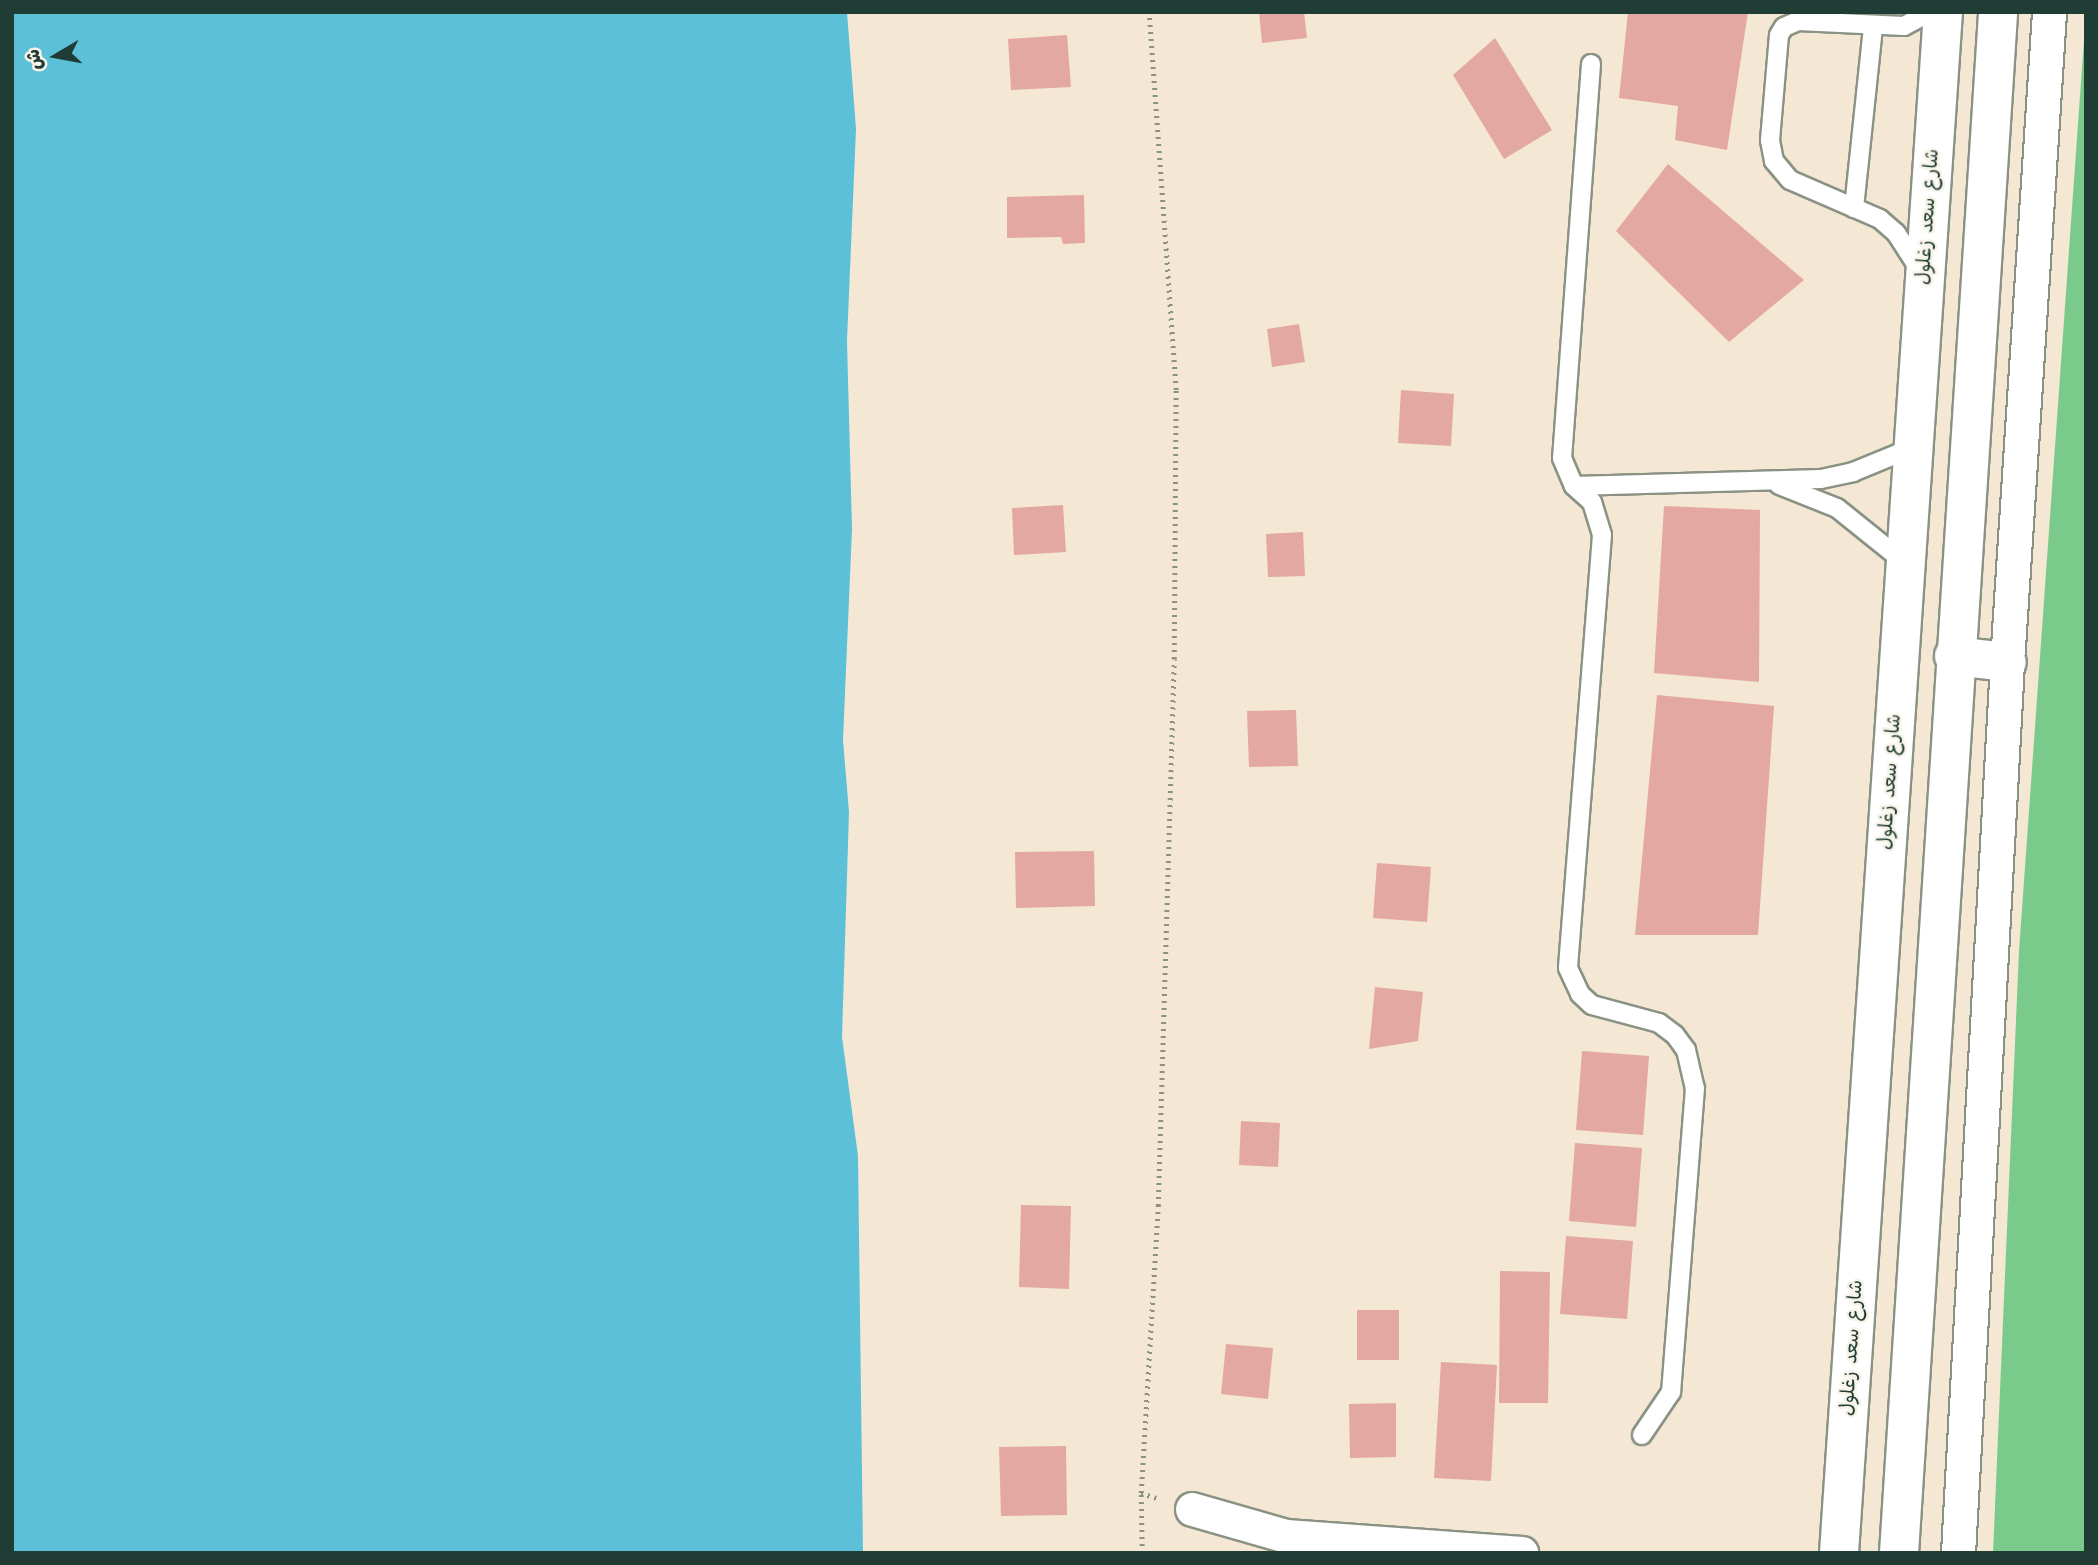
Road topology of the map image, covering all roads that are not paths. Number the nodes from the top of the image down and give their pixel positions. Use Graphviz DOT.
graph roads {
  1 [pos="1930,12"];
  2 [pos="1943,12"];
  3 [pos="1998,12"];
  4 [pos="2049,12"];
  5 [pos="1873,26"];
  6 [pos="1591,64"];
  7 [pos="1854,208"];
  8 [pos="1924,290"];
  9 [pos="1914,447"];
  10 [pos="1755,482"];
  11 [pos="1574,485"];
  12 [pos="1905,563"];
  13 [pos="1954,656"];
  14 [pos="2007,662"];
  15 [pos="1864,1190"];
  16 [pos="1919,1193"];
  17 [pos="1642,1435"];
  18 [pos="1192,1509"];
  19 [pos="1521,1553"];
  20 [pos="1839,1553"];
  21 [pos="1899,1553"];
  22 [pos="1958,1553"];
  1 -- 5 [label="lane"];
  2 -- 8 [label="main road, شارع سعد زغلول"];
  3 -- 13 [label="main road"];
  4 -- 14 [label="street"];
  5 -- 7 [label="lane"];
  5 -- 7 [label="lane"];
  6 -- 11 [label="lane"];
  7 -- 8 [label="lane"];
  8 -- 9 [label="main road, شارع سعد زغلول"];
  9 -- 10 [label="lane"];
  9 -- 12 [label="main road, شارع سعد زغلول"];
  10 -- 11 [label="lane"];
  10 -- 12 [label="lane"];
  11 -- 17 [label="lane"];
  12 -- 15 [label="main road, شارع سعد زغلول"];
  13 -- 14 [label="main road"];
  13 -- 16 [label="main road"];
  14 -- 22 [label="street"];
  15 -- 16 [label="main road"];
  15 -- 20 [label="main road, شارع سعد زغلول"];
  16 -- 21 [label="main road"];
  18 -- 19 [label="street"];
}
